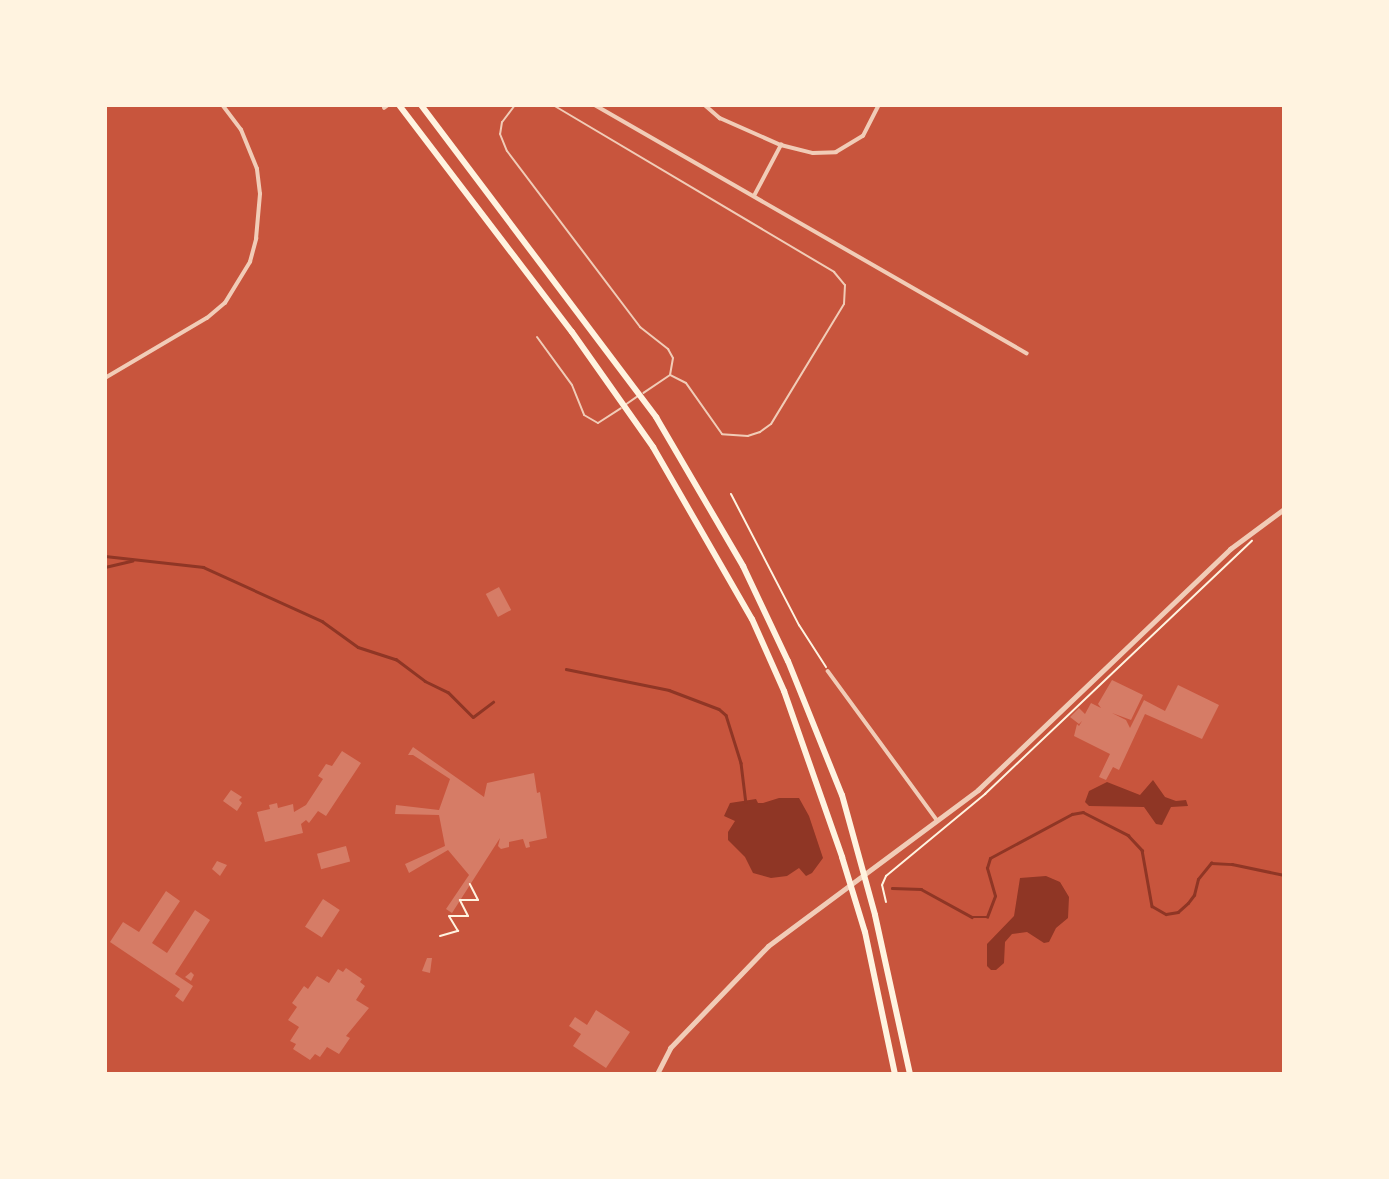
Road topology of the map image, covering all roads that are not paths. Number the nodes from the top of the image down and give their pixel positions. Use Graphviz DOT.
graph roads {
  1 [pos="222,105"];
  2 [pos="399,105"];
  3 [pos="421,105"];
  4 [pos="515,105"];
  5 [pos="553,105"];
  6 [pos="595,105"];
  7 [pos="705,105"];
  8 [pos="879,105"];
  9 [pos="782,145"];
  10 [pos="754,196"];
  11 [pos="537,337"];
  12 [pos="1027,352"];
  13 [pos="670,374"];
  14 [pos="105,378"];
  15 [pos="639,395"];
  16 [pos="625,405"];
  17 [pos="1284,509"];
  18 [pos="828,671"];
  19 [pos="938,821"];
  20 [pos="864,876"];
  21 [pos="850,884"];
  22 [pos="657,1074"];
  23 [pos="895,1074"];
  24 [pos="910,1074"];
  1 -- 14 [label="street"];
  2 -- 16 [label="highway"];
  3 -- 15 [label="highway"];
  4 -- 13 [label="lane"];
  5 -- 13 [label="lane"];
  6 -- 10 [label="street"];
  7 -- 9 [label="street"];
  8 -- 9 [label="street"];
  9 -- 10 [label="street"];
  10 -- 12 [label="street"];
  11 -- 16 [label="lane"];
  13 -- 15 [label="lane"];
  15 -- 16 [label="lane"];
  15 -- 20 [label="highway"];
  16 -- 21 [label="highway"];
  17 -- 19 [label="street"];
  18 -- 19 [label="street"];
  19 -- 20 [label="street"];
  20 -- 21 [label="street"];
  20 -- 24 [label="highway"];
  21 -- 22 [label="street"];
  21 -- 23 [label="highway"];
}
